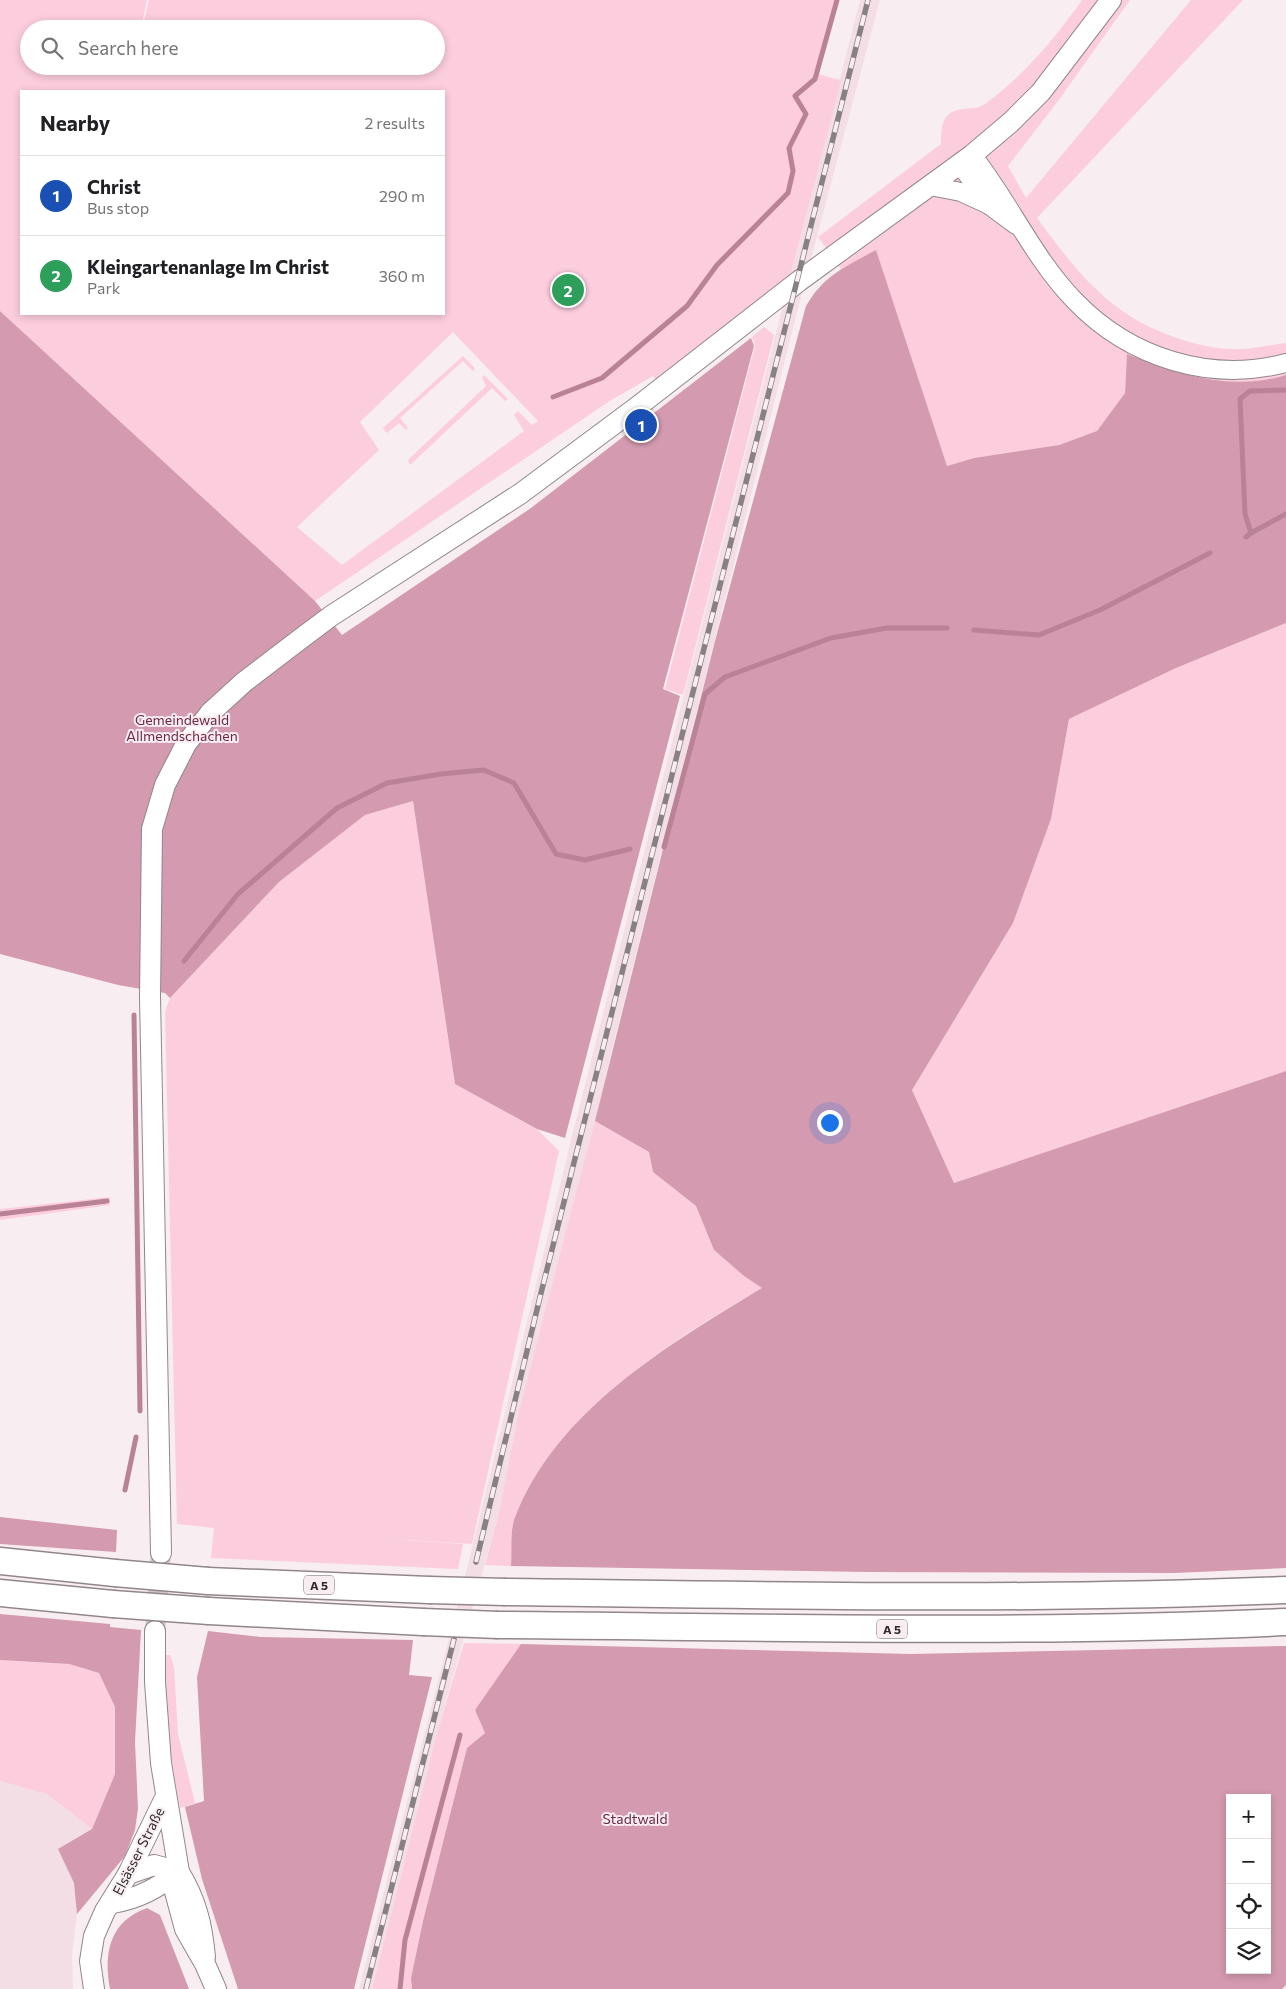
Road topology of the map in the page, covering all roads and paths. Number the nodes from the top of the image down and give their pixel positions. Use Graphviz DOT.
graph roads {
  1 [pos="1111,0"];
  2 [pos="966,159"];
  3 [pos="930,186"];
  4 [pos="989,205"];
  5 [pos="1022,230"];
  6 [pos="1286,363"];
  7 [pos="161,1553"];
  8 [pos="0,1561"];
  9 [pos="1286,1590"];
  10 [pos="0,1593"];
  11 [pos="1286,1622"];
  12 [pos="155,1631"];
  13 [pos="165,1798"];
  14 [pos="178,1872"];
  15 [pos="128,1874"];
  16 [pos="112,1903"];
  17 [pos="94,1989"];
  18 [pos="216,1989"];
  1 -- 2 [label="main road"];
  2 -- 3 [label="main road"];
  2 -- 4 [label="street"];
  2 -- 5 [label="street"];
  3 -- 4 [label="street"];
  3 -- 7 [label="main road"];
  4 -- 5 [label="street"];
  5 -- 6 [label="street"];
  8 -- 9 [label="highway, A 5, bridge"];
  10 -- 11 [label="highway, A 5, bridge"];
  12 -- 13 [label="main road"];
  13 -- 14 [label="main road"];
  13 -- 15 [label="main road, Elsässer Straße"];
  14 -- 15 [label="main road"];
  14 -- 16 [label="main road, Elsässer Straße"];
  14 -- 18 [label="main road"];
  15 -- 16 [label="main road, Elsässer Straße"];
  16 -- 17 [label="main road, Elsässer Straße"];
}
